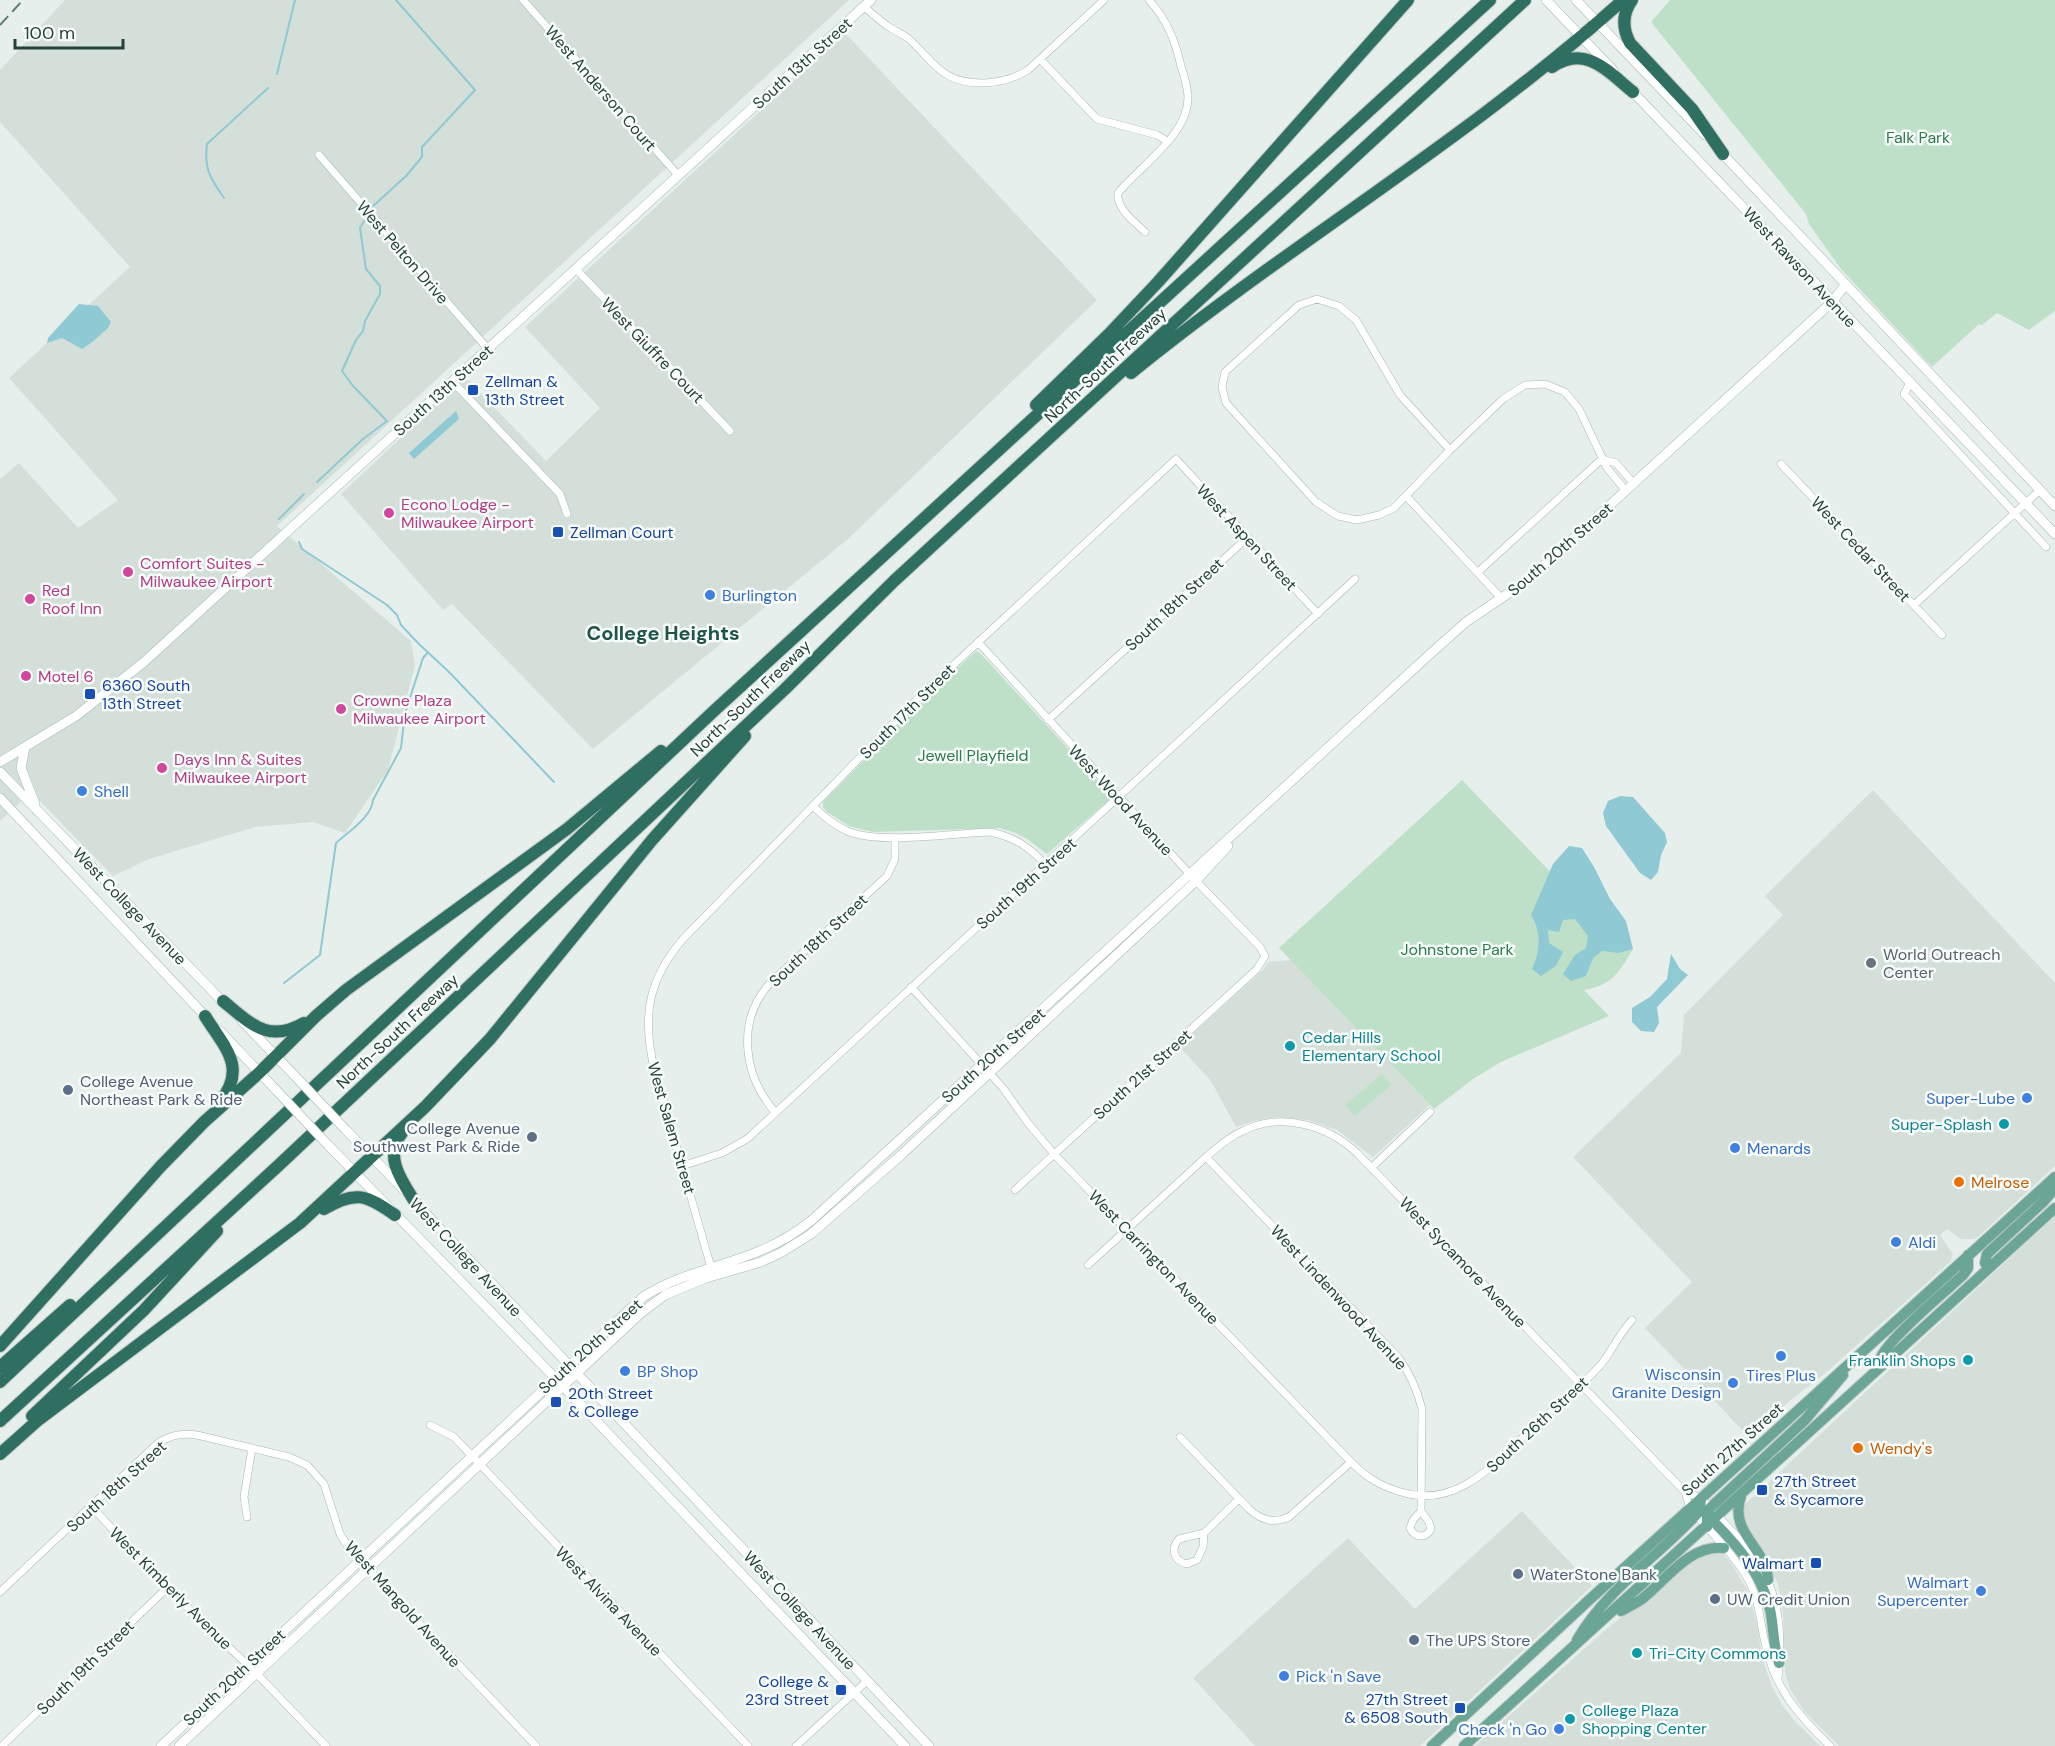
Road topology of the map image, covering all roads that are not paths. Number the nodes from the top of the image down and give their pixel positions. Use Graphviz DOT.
graph roads {
  1 [pos="523,0"];
  2 [pos="1104,0"];
  3 [pos="1149,0"];
  4 [pos="1406,0"];
  5 [pos="1490,0"];
  6 [pos="1525,0"];
  7 [pos="1576,0"];
  8 [pos="1623,0"];
  9 [pos="1632,0"];
  10 [pos="868,3"];
  11 [pos="1549,3"];
  12 [pos="1598,23"];
  13 [pos="1581,36"];
  14 [pos="1040,59"];
  15 [pos="1514,89"];
  16 [pos="1633,92"];
  17 [pos="1167,141"];
  18 [pos="1723,154"];
  19 [pos="319,155"];
  20 [pos="678,175"];
  21 [pos="1145,232"];
  22 [pos="576,269"];
  23 [pos="1846,284"];
  24 [pos="1832,302"];
  25 [pos="488,349"];
  26 [pos="453,382"];
  27 [pos="1910,383"];
  28 [pos="1062,426"];
  29 [pos="730,431"];
  30 [pos="1450,450"];
  31 [pos="1176,459"];
  32 [pos="1604,459"];
  33 [pos="988,460"];
  34 [pos="1781,464"];
  35 [pos="1634,484"];
  36 [pos="2040,490"];
  37 [pos="1626,491"];
  38 [pos="1406,496"];
  39 [pos="2026,503"];
  40 [pos="2055,506"];
  41 [pos="2014,513"];
  42 [pos="567,514"];
  43 [pos="2055,534"];
  44 [pos="1248,537"];
  45 [pos="2046,547"];
  46 [pos="1478,573"];
  47 [pos="1355,579"];
  48 [pos="1502,599"];
  49 [pos="1914,605"];
  50 [pos="1318,614"];
  51 [pos="1942,634"];
  52 [pos="978,642"];
  53 [pos="785,689"];
  54 [pos="716,709"];
  55 [pos="1048,720"];
  56 [pos="25,747"];
  57 [pos="0,762"];
  58 [pos="0,772"];
  59 [pos="0,798"];
  60 [pos="1119,798"];
  61 [pos="813,806"];
  62 [pos="40,814"];
  63 [pos="895,837"];
  64 [pos="1046,865"];
  65 [pos="1193,878"];
  66 [pos="1265,956"];
  67 [pos="656,979"];
  68 [pos="911,987"];
  69 [pos="223,1001"];
  70 [pos="205,1016"];
  71 [pos="316,1016"];
  72 [pos="275,1056"];
  73 [pos="981,1064"];
  74 [pos="989,1072"];
  75 [pos="259,1073"];
  76 [pos="775,1112"];
  77 [pos="1430,1112"];
  78 [pos="417,1114"];
  79 [pos="204,1122"];
  80 [pos="1054,1154"];
  81 [pos="372,1156"];
  82 [pos="1206,1157"];
  83 [pos="279,1165"];
  84 [pos="682,1166"];
  85 [pos="1371,1168"];
  86 [pos="355,1172"];
  87 [pos="2055,1176"];
  88 [pos="209,1185"];
  89 [pos="2055,1188"];
  90 [pos="1015,1190"];
  91 [pos="417,1204"];
  92 [pos="2055,1208"];
  93 [pos="395,1215"];
  94 [pos="300,1223"];
  95 [pos="1127,1229"];
  96 [pos="1968,1255"];
  97 [pos="1088,1265"];
  98 [pos="1988,1268"];
  99 [pos="712,1271"];
  100 [pos="1632,1320"];
  101 [pos="0,1346"];
  102 [pos="1856,1358"];
  103 [pos="568,1366"];
  104 [pos="0,1367"];
  105 [pos="1877,1369"];
  106 [pos="576,1374"];
  107 [pos="555,1378"];
  108 [pos="0,1382"];
  109 [pos="1581,1383"];
  110 [pos="563,1386"];
  111 [pos="0,1421"];
  112 [pos="430,1425"];
  113 [pos="1180,1437"];
  114 [pos="0,1447"];
  115 [pos="252,1448"];
  116 [pos="0,1454"];
  117 [pos="471,1455"];
  118 [pos="1351,1462"];
  119 [pos="480,1464"];
  120 [pos="1685,1492"];
  121 [pos="1743,1493"];
  122 [pos="1421,1497"];
  123 [pos="1701,1498"];
  124 [pos="1239,1500"];
  125 [pos="92,1507"];
  126 [pos="1421,1511"];
  127 [pos="1705,1515"];
  128 [pos="247,1517"];
  129 [pos="1204,1533"];
  130 [pos="1724,1548"];
  131 [pos="360,1560"];
  132 [pos="368,1569"];
  133 [pos="1768,1580"];
  134 [pos="167,1588"];
  135 [pos="0,1592"];
  136 [pos="1598,1626"];
  137 [pos="1573,1648"];
  138 [pos="1779,1663"];
  139 [pos="247,1665"];
  140 [pos="256,1673"];
  141 [pos="1778,1679"];
  142 [pos="867,1681"];
  143 [pos="854,1692"];
  144 [pos="1448,1732"];
  145 [pos="2,1746"];
  146 [pos="161,1746"];
  147 [pos="178,1746"];
  148 [pos="326,1746"];
  149 [pos="536,1746"];
  150 [pos="747,1746"];
  151 [pos="796,1746"];
  152 [pos="905,1746"];
  153 [pos="928,1746"];
  154 [pos="1432,1746"];
  155 [pos="1442,1746"];
  156 [pos="1464,1746"];
  157 [pos="1830,1746"];
  1 -- 20 [label="street, West Anderson Court"];
  2 -- 14 [label="street"];
  3 -- 17 [label="street"];
  4 -- 33 [label="highway"];
  5 -- 33 [label="highway, North-South Freeway"];
  6 -- 28 [label="highway, North-South Freeway"];
  7 -- 12 [label="street, West Rawson Avenue"];
  8 -- 12 [label="highway"];
  9 -- 18 [label="highway"];
  10 -- 14 [label="street"];
  10 -- 20 [label="street, South 13th Street"];
  11 -- 13 [label="street, West Rawson Avenue"];
  12 -- 13 [label="highway"];
  12 -- 18 [label="street, West Rawson Avenue"];
  13 -- 15 [label="highway"];
  13 -- 16 [label="street, West Rawson Avenue"];
  14 -- 17 [label="street"];
  15 -- 16 [label="highway"];
  15 -- 28 [label="highway"];
  16 -- 24 [label="street, West Rawson Avenue"];
  17 -- 21 [label="street"];
  18 -- 23 [label="street, West Rawson Avenue"];
  19 -- 25 [label="street, West Pelton Drive"];
  20 -- 22 [label="street, South 13th Street"];
  22 -- 25 [label="street, South 13th Street"];
  22 -- 29 [label="street, West Giuffre Court"];
  23 -- 24 [label="street, South 20th Street"];
  23 -- 36 [label="street, West Rawson Avenue"];
  24 -- 27 [label="street, West Rawson Avenue"];
  24 -- 35 [label="street, South 20th Street"];
  25 -- 26 [label="street, South 13th Street"];
  26 -- 42 [label="street"];
  26 -- 56 [label="street, South 13th Street"];
  27 -- 39 [label="street, West Rawson Avenue"];
  27 -- 41 [label="street"];
  28 -- 53 [label="highway, North-South Freeway"];
  30 -- 32 [label="street"];
  30 -- 38 [label="street"];
  30 -- 38 [label="street"];
  31 -- 44 [label="street, West Aspen Street"];
  31 -- 52 [label="street, South 17th Street"];
  32 -- 35 [label="street"];
  32 -- 37 [label="street"];
  32 -- 46 [label="street"];
  33 -- 54 [label="highway, North-South Freeway"];
  34 -- 49 [label="street, West Cedar Street"];
  35 -- 37 [label="street, South 20th Street"];
  36 -- 39 [label="street"];
  36 -- 40 [label="street, West Rawson Avenue"];
  37 -- 48 [label="street, South 20th Street"];
  38 -- 46 [label="street"];
  39 -- 41 [label="street"];
  39 -- 43 [label="street, West Rawson Avenue"];
  41 -- 45 [label="street"];
  41 -- 49 [label="street"];
  44 -- 50 [label="street, West Aspen Street"];
  44 -- 55 [label="street, South 18th Street"];
  46 -- 48 [label="street"];
  47 -- 50 [label="street, South 19th Street"];
  48 -- 65 [label="street, South 20th Street"];
  49 -- 51 [label="street, West Cedar Street"];
  50 -- 60 [label="street, South 19th Street"];
  52 -- 55 [label="street, West Wood Avenue"];
  52 -- 61 [label="street, South 17th Street"];
  53 -- 78 [label="highway"];
  53 -- 83 [label="highway, North-South Freeway"];
  54 -- 71 [label="highway"];
  54 -- 88 [label="highway, North-South Freeway"];
  55 -- 60 [label="street, West Wood Avenue"];
  56 -- 57 [label="street, South 13th Street"];
  56 -- 62 [label="street"];
  58 -- 62 [label="street, West College Avenue"];
  59 -- 70 [label="street, West College Avenue"];
  60 -- 64 [label="street, South 19th Street"];
  60 -- 65 [label="street, West Wood Avenue"];
  61 -- 63 [label="street"];
  61 -- 67 [label="street, South 17th Street"];
  62 -- 69 [label="street, West College Avenue"];
  63 -- 64 [label="street"];
  63 -- 76 [label="street, South 18th Street"];
  64 -- 68 [label="street, South 19th Street"];
  65 -- 66 [label="street, West Wood Avenue"];
  65 -- 73 [label="street, South 20th Street"];
  65 -- 74 [label="street, South 20th Street"];
  66 -- 80 [label="street, South 21st Street"];
  67 -- 84 [label="street, West Salem Street"];
  68 -- 73 [label="street, West Carrington Avenue"];
  68 -- 76 [label="street, South 19th Street"];
  69 -- 71 [label="highway"];
  69 -- 72 [label="street, West College Avenue"];
  70 -- 75 [label="street, West College Avenue"];
  70 -- 79 [label="highway"];
  71 -- 72 [label="highway"];
  72 -- 75 [label="highway"];
  72 -- 81 [label="street, West College Avenue, bridge"];
  73 -- 74 [label="street, West Carrington Avenue"];
  73 -- 99 [label="street, South 20th Street"];
  74 -- 80 [label="street, West Carrington Avenue"];
  74 -- 99 [label="street, South 20th Street"];
  75 -- 79 [label="highway"];
  75 -- 86 [label="street, West College Avenue, bridge"];
  76 -- 84 [label="street, South 19th Street"];
  77 -- 85 [label="street"];
  78 -- 81 [label="highway"];
  78 -- 91 [label="highway"];
  79 -- 101 [label="highway"];
  80 -- 90 [label="street, South 21st Street"];
  80 -- 95 [label="street, West Carrington Avenue"];
  81 -- 86 [label="highway"];
  81 -- 91 [label="street, West College Avenue"];
  82 -- 85 [label="street, West Sycamore Avenue"];
  82 -- 95 [label="street, West Sycamore Avenue"];
  82 -- 122 [label="street, West Lindenwood Avenue"];
  83 -- 111 [label="highway, North-South Freeway"];
  83 -- 114 [label="highway"];
  84 -- 99 [label="street, West Salem Street"];
  85 -- 109 [label="street, West Sycamore Avenue"];
  86 -- 93 [label="street, West College Avenue"];
  86 -- 94 [label="highway"];
  87 -- 96 [label="main road, South 27th Street"];
  88 -- 104 [label="highway"];
  88 -- 108 [label="highway, North-South Freeway"];
  89 -- 98 [label="main road"];
  91 -- 103 [label="street, West College Avenue"];
  92 -- 98 [label="main road, South 27th Street"];
  93 -- 94 [label="highway"];
  93 -- 107 [label="street, West College Avenue"];
  94 -- 116 [label="highway"];
  95 -- 97 [label="street, West Sycamore Avenue"];
  95 -- 118 [label="street, West Carrington Avenue"];
  96 -- 102 [label="main road, South 27th Street"];
  96 -- 105 [label="main road"];
  98 -- 105 [label="main road, South 27th Street"];
  99 -- 103 [label="street, South 20th Street"];
  99 -- 106 [label="street, South 20th Street"];
  100 -- 109 [label="street, South 26th Street"];
  102 -- 123 [label="main road, South 27th Street"];
  102 -- 127 [label="main road"];
  103 -- 106 [label="street, West College Avenue"];
  103 -- 107 [label="street, South 20th Street"];
  105 -- 121 [label="main road, South 27th Street"];
  106 -- 110 [label="street, South 20th Street"];
  106 -- 142 [label="street, West College Avenue"];
  107 -- 110 [label="street, West College Avenue"];
  107 -- 117 [label="street, South 20th Street"];
  109 -- 120 [label="street, West Sycamore Avenue"];
  109 -- 122 [label="street, South 26th Street"];
  110 -- 119 [label="street, South 20th Street"];
  110 -- 143 [label="street, West College Avenue"];
  112 -- 117 [label="street, West Alvina Avenue"];
  113 -- 124 [label="street"];
  115 -- 125 [label="street, South 18th Street"];
  115 -- 128 [label="street"];
  115 -- 131 [label="street, West Mangold Avenue"];
  117 -- 119 [label="street, West Alvina Avenue"];
  117 -- 131 [label="street, South 20th Street"];
  118 -- 122 [label="street, West Carrington Avenue"];
  118 -- 124 [label="street"];
  119 -- 132 [label="street, South 20th Street"];
  119 -- 150 [label="street, West Alvina Avenue"];
  120 -- 123 [label="street, West Sycamore Avenue"];
  120 -- 127 [label="street, West Sycamore Avenue"];
  121 -- 127 [label="main road, South 27th Street"];
  121 -- 133 [label="main road"];
  122 -- 126 [label="street, West Lindenwood Avenue"];
  123 -- 127 [label="main road, South 27th Street"];
  124 -- 129 [label="street"];
  125 -- 134 [label="street, West Kimberly Avenue"];
  125 -- 135 [label="street, South 18th Street"];
  127 -- 130 [label="street"];
  127 -- 133 [label="street"];
  127 -- 136 [label="main road, South 27th Street"];
  127 -- 137 [label="main road"];
  127 -- 138 [label="main road"];
  127 -- 144 [label="main road, South 27th Street"];
  129 -- 129 [label="street"];
  130 -- 136 [label="main road"];
  130 -- 141 [label="street"];
  131 -- 132 [label="street, West Mangold Avenue"];
  131 -- 139 [label="street, South 20th Street"];
  132 -- 140 [label="street, South 20th Street"];
  132 -- 149 [label="street, West Mangold Avenue"];
  133 -- 138 [label="street"];
  134 -- 139 [label="street, West Kimberly Avenue"];
  134 -- 145 [label="street, South 19th Street"];
  136 -- 137 [label="main road, South 27th Street"];
  137 -- 156 [label="main road, South 27th Street"];
  138 -- 141 [label="street"];
  139 -- 140 [label="street, West Kimberly Avenue"];
  139 -- 146 [label="street, South 20th Street"];
  140 -- 147 [label="street, South 20th Street"];
  140 -- 148 [label="street, West Kimberly Avenue"];
  141 -- 157 [label="street"];
  142 -- 143 [label="street"];
  142 -- 153 [label="street, West College Avenue"];
  143 -- 151 [label="street"];
  143 -- 152 [label="street, West College Avenue"];
  144 -- 154 [label="main road, South 27th Street"];
  144 -- 155 [label="main road"];
}
